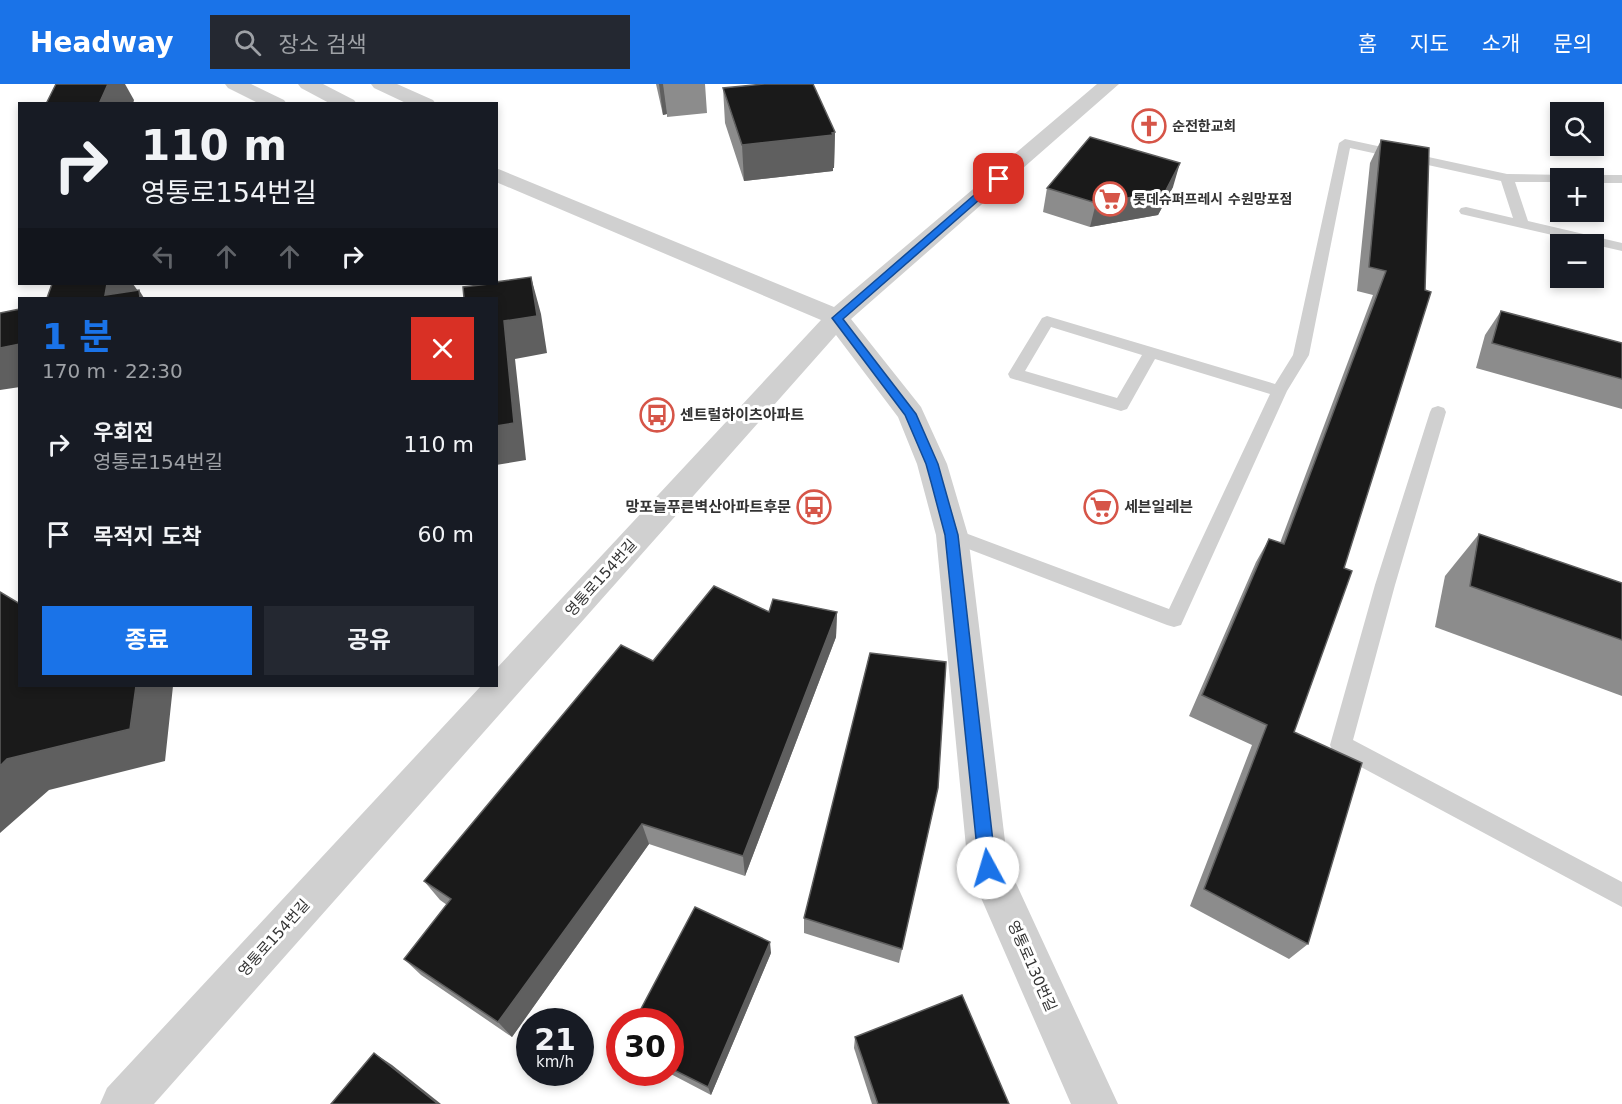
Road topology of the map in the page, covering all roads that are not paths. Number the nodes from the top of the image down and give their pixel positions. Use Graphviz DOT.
graph roads {
  1 [pos="235,84"];
  2 [pos="308,84"];
  3 [pos="381,84"];
  4 [pos="1109,84"];
  5 [pos="273,102"];
  6 [pos="343,102"];
  7 [pos="422,102"];
  8 [pos="498,175"];
  9 [pos="1507,178"];
  10 [pos="1550,178"];
  11 [pos="1604,179"];
  12 [pos="1622,179"];
  13 [pos="1466,211"];
  14 [pos="1522,224"];
  15 [pos="1622,247"];
  16 [pos="837,318"];
  17 [pos="1151,353"];
  18 [pos="1279,392"];
  19 [pos="1438,412"];
  20 [pos="952,535"];
  21 [pos="1622,895"];
  22 [pos="123,1104"];
  23 [pos="1095,1104"];
  1 -- 5 [label="street"];
  2 -- 6 [label="street"];
  3 -- 7 [label="street"];
  4 -- 16 [label="street, 영통로154번길"];
  8 -- 16 [label="street"];
  9 -- 10 [label="lane"];
  9 -- 14 [label="lane"];
  9 -- 18 [label="lane"];
  11 -- 12 [label="lane"];
  13 -- 14 [label="lane"];
  14 -- 15 [label="lane"];
  16 -- 20 [label="street, 영통로130번길"];
  16 -- 22 [label="street, 영통로154번길"];
  17 -- 17 [label="lane"];
  17 -- 18 [label="lane"];
  18 -- 20 [label="lane"];
  19 -- 21 [label="lane"];
  20 -- 23 [label="street, 영통로130번길"];
}
